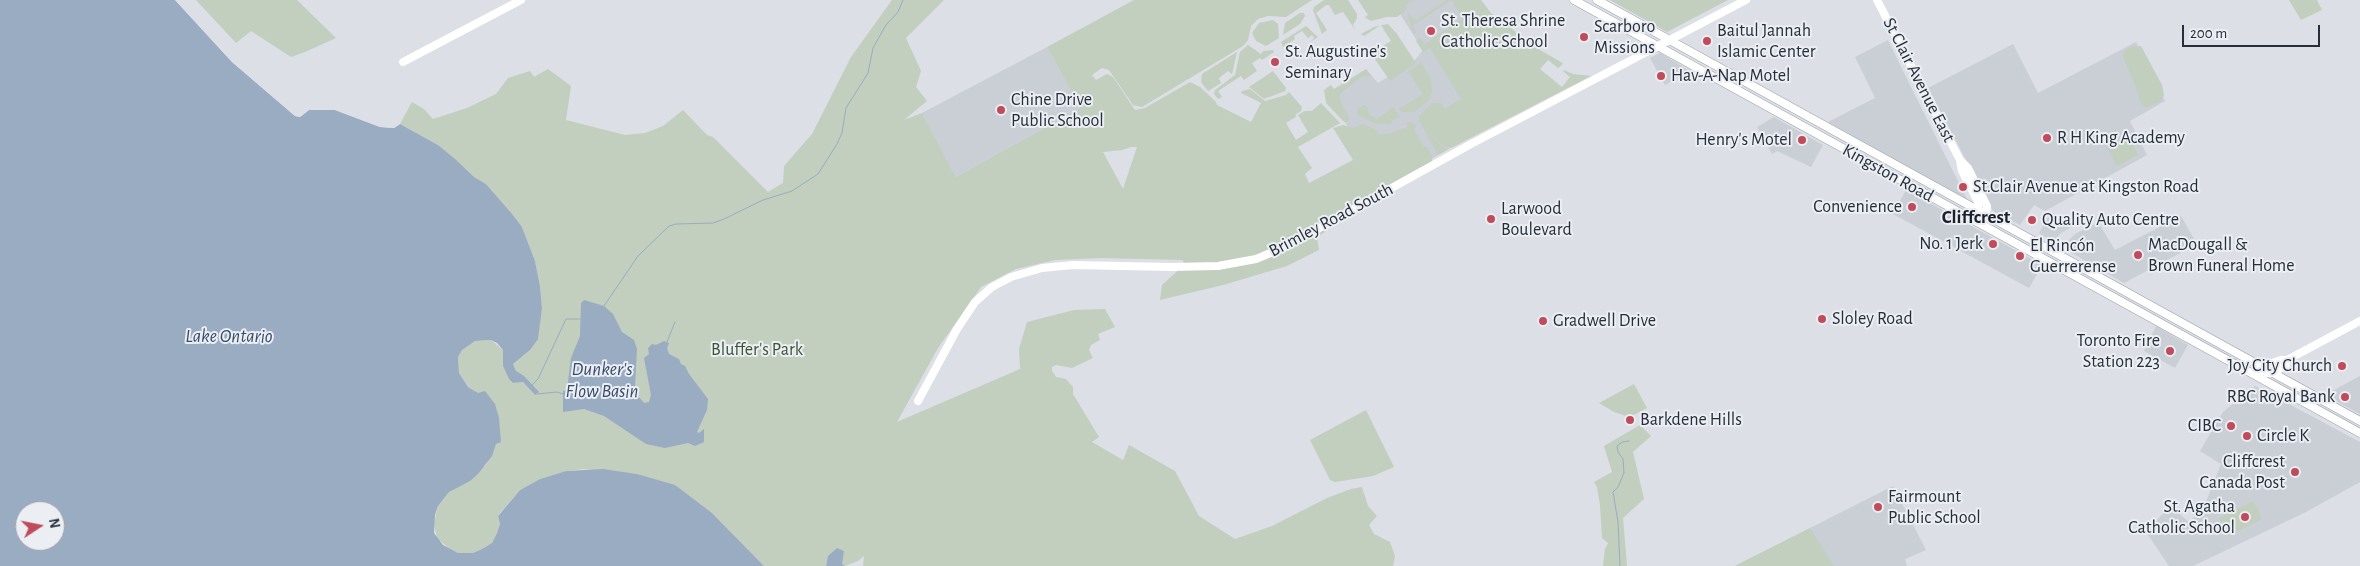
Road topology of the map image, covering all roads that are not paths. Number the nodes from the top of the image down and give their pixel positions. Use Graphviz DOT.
graph roads {
  1 [pos="521,0"];
  2 [pos="1574,0"];
  3 [pos="1597,0"];
  4 [pos="1746,0"];
  5 [pos="1877,0"];
  6 [pos="1670,40"];
  7 [pos="1658,46"];
  8 [pos="403,62"];
  9 [pos="1960,160"];
  10 [pos="1978,210"];
  11 [pos="1986,214"];
  12 [pos="1979,222"];
  13 [pos="2360,321"];
  14 [pos="2287,360"];
  15 [pos="2264,368"];
  16 [pos="2273,372"];
  17 [pos="2257,375"];
  18 [pos="918,401"];
  19 [pos="2360,421"];
  20 [pos="2360,432"];
  1 -- 8 [label="main road"];
  2 -- 7 [label="main road, Kingston Road"];
  3 -- 6 [label="main road, Kingston Road"];
  4 -- 6 [label="main road, Brimley Road South"];
  5 -- 9 [label="main road, St Clair Avenue East"];
  6 -- 7 [label="main road, Brimley Road South"];
  6 -- 10 [label="main road, Kingston Road"];
  7 -- 12 [label="main road, Kingston Road"];
  7 -- 18 [label="main road, Brimley Road South"];
  9 -- 10 [label="main road, St Clair Avenue East"];
  9 -- 11 [label="main road, St Clair Avenue East"];
  10 -- 11 [label="main road, Kingston Road"];
  10 -- 12 [label="main road, St Clair Avenue East"];
  11 -- 12 [label="main road"];
  11 -- 15 [label="main road, Kingston Road"];
  12 -- 17 [label="main road, Kingston Road"];
  13 -- 14 [label="main road"];
  14 -- 15 [label="main road"];
  14 -- 16 [label="main road"];
  15 -- 16 [label="main road, Kingston Road"];
  15 -- 17 [label="main road"];
  16 -- 17 [label="main road"];
  16 -- 19 [label="main road, Kingston Road"];
  17 -- 20 [label="main road, Kingston Road"];
}
